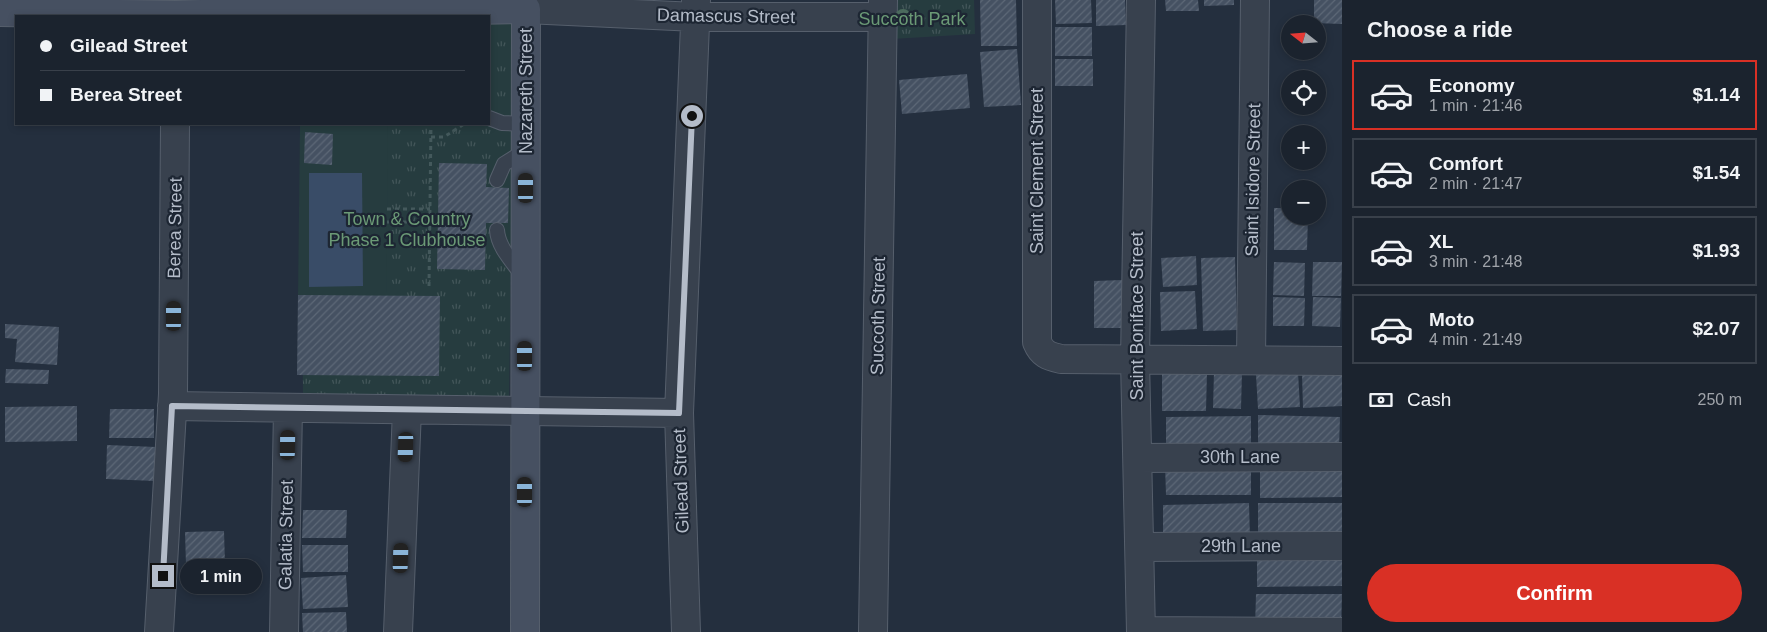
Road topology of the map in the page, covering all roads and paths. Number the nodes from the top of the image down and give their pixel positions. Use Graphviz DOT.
graph roads {
  1 [pos="1037,0"];
  2 [pos="1141,0"];
  3 [pos="1255,0"];
  4 [pos="350,4"];
  5 [pos="526,5"];
  6 [pos="883,8"];
  7 [pos="696,9"];
  8 [pos="176,10"];
  9 [pos="0,12"];
  10 [pos="473,13"];
  11 [pos="490,118"];
  12 [pos="176,125"];
  13 [pos="431,125"];
  14 [pos="462,125"];
  15 [pos="431,137"];
  16 [pos="526,137"];
  17 [pos="496,180"];
  18 [pos="387,208"];
  19 [pos="430,209"];
  20 [pos="387,222"];
  21 [pos="430,222"];
  22 [pos="497,230"];
  23 [pos="526,280"];
  24 [pos="429,286"];
  25 [pos="1251,359"];
  26 [pos="1135,360"];
  27 [pos="1342,361"];
  28 [pos="172,406"];
  29 [pos="288,408"];
  30 [pos="407,410"];
  31 [pos="524,412"];
  32 [pos="679,413"];
  33 [pos="1342,457"];
  34 [pos="1138,458"];
  35 [pos="1342,546"];
  36 [pos="1140,547"];
  37 [pos="160,632"];
  38 [pos="284,632"];
  39 [pos="398,632"];
  40 [pos="525,632"];
  41 [pos="686,632"];
  42 [pos="873,632"];
  43 [pos="1141,632"];
  44 [pos="1342,632"];
  1 -- 26 [label="street, Saint Clement Street"];
  2 -- 26 [label="street, Saint Boniface Street"];
  3 -- 25 [label="street, Saint Isidore Street"];
  4 -- 8 [label="street, Damascus Street"];
  4 -- 10 [label="street, Damascus Street"];
  5 -- 7 [label="street, Damascus Street"];
  5 -- 10 [label="street, Damascus Street"];
  5 -- 16 [label="street, Nazareth Street"];
  6 -- 7 [label="street, Damascus Street"];
  6 -- 42 [label="street, Succoth Street"];
  7 -- 32 [label="street, Gilead Street"];
  8 -- 9 [label="street, Damascus Street"];
  11 -- 16 [label="lane"];
  12 -- 28 [label="street, Berea Street"];
  13 -- 15 [label="path"];
  14 -- 15 [label="path"];
  15 -- 19 [label="path"];
  16 -- 17 [label="lane"];
  16 -- 23 [label="street, Nazareth Street"];
  18 -- 19 [label="path"];
  19 -- 21 [label="path"];
  20 -- 21 [label="path"];
  21 -- 24 [label="path"];
  22 -- 23 [label="lane"];
  23 -- 31 [label="street, Nazareth Street"];
  25 -- 26 [label="street"];
  25 -- 27 [label="street"];
  26 -- 34 [label="street, Saint Boniface Street"];
  28 -- 29 [label="street"];
  28 -- 37 [label="street, Berea Street"];
  29 -- 30 [label="street"];
  29 -- 38 [label="street, Galatia Street"];
  30 -- 31 [label="street"];
  30 -- 39 [label="street"];
  31 -- 32 [label="street"];
  31 -- 40 [label="street, Nazareth Street"];
  32 -- 41 [label="street, Gilead Street"];
  33 -- 34 [label="street, 30th Lane"];
  34 -- 36 [label="street, Saint Boniface Street"];
  35 -- 36 [label="street, 29th Lane"];
  36 -- 43 [label="street, Saint Boniface Street"];
  43 -- 44 [label="street"];
}
